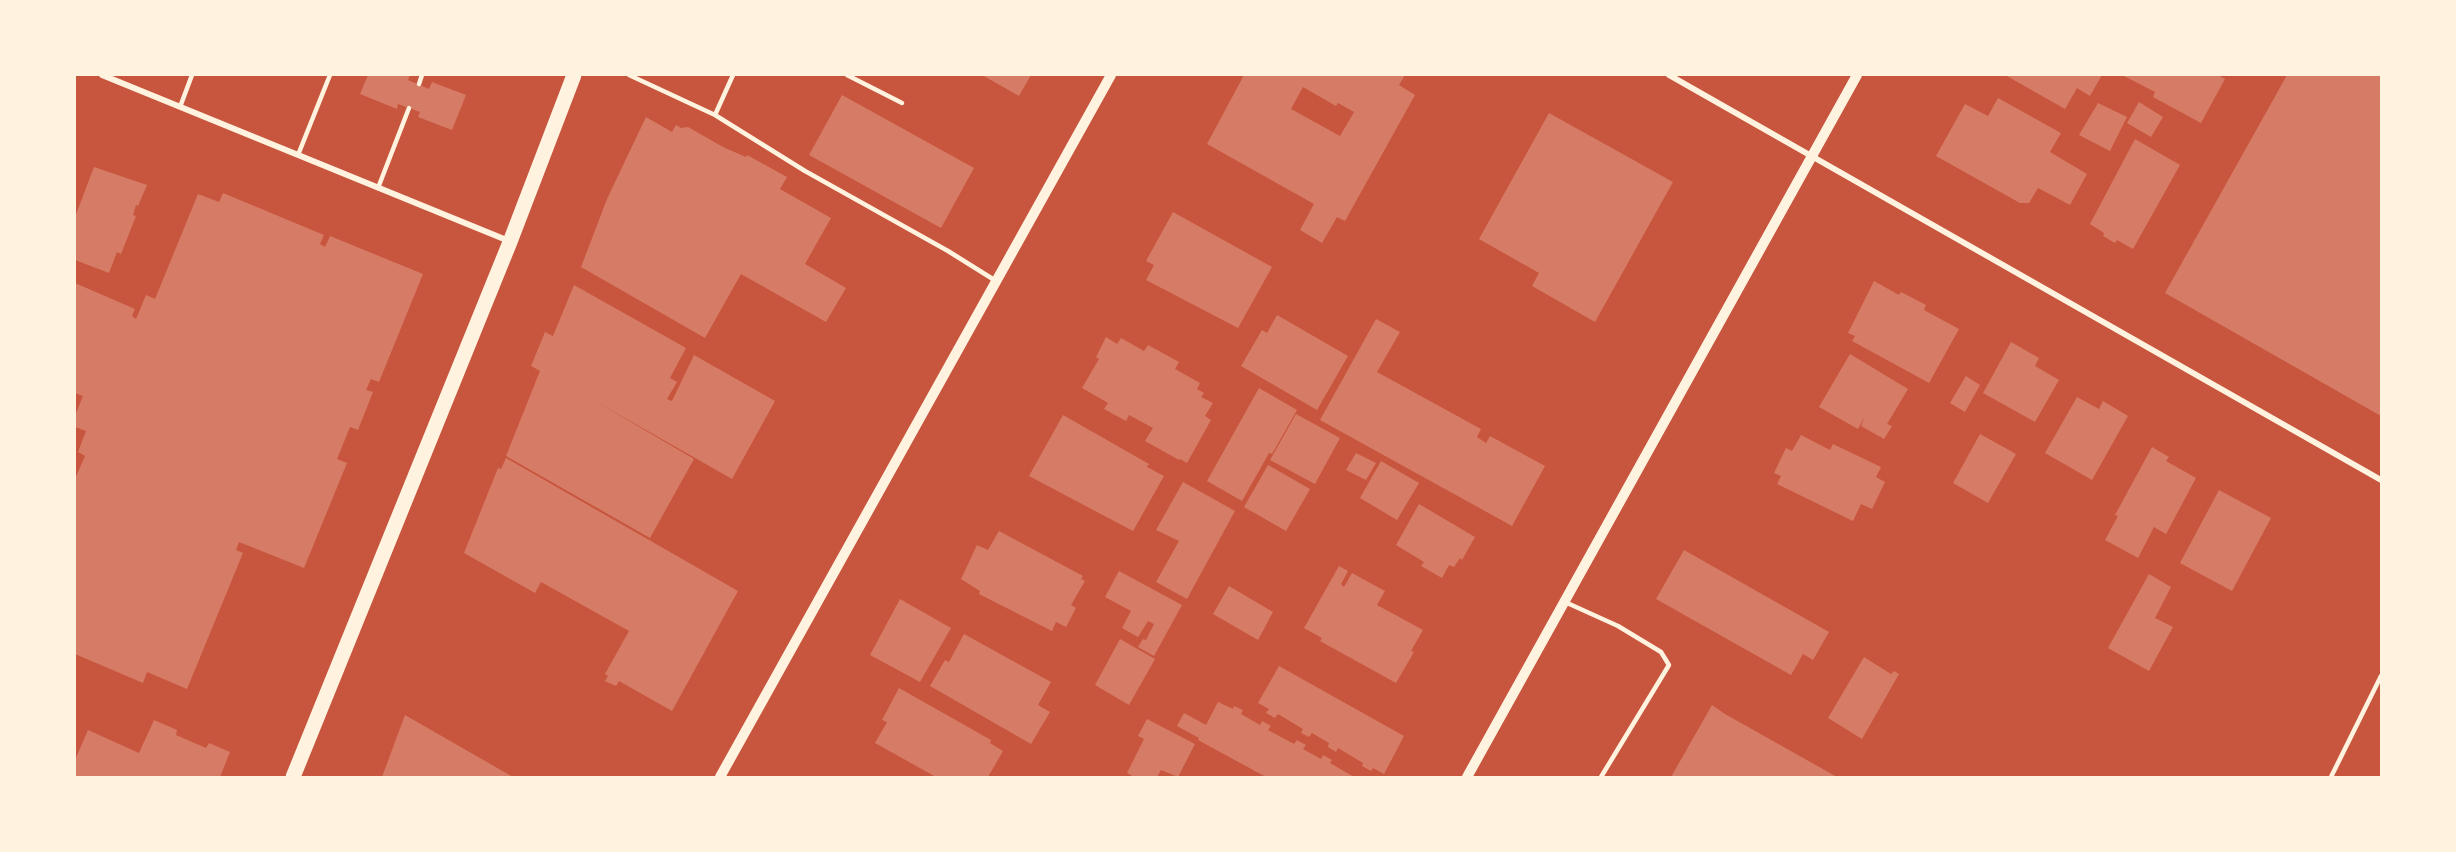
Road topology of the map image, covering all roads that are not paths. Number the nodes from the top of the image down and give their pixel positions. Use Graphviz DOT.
graph roads {
  1 [pos="102,75"];
  2 [pos="192,75"];
  3 [pos="330,75"];
  4 [pos="422,75"];
  5 [pos="574,75"];
  6 [pos="629,75"];
  7 [pos="734,75"];
  8 [pos="848,75"];
  9 [pos="1111,75"];
  10 [pos="1668,75"];
  11 [pos="1857,75"];
  12 [pos="419,84"];
  13 [pos="902,103"];
  14 [pos="180,107"];
  15 [pos="409,108"];
  16 [pos="715,115"];
  17 [pos="298,155"];
  18 [pos="1813,156"];
  19 [pos="378,188"];
  20 [pos="510,242"];
  21 [pos="996,281"];
  22 [pos="2381,480"];
  23 [pos="1565,602"];
  24 [pos="2381,676"];
  25 [pos="293,777"];
  26 [pos="720,777"];
  27 [pos="1467,777"];
  28 [pos="1601,777"];
  29 [pos="2331,777"];
  1 -- 14 [label="street"];
  2 -- 14 [label="lane"];
  3 -- 17 [label="lane"];
  4 -- 12 [label="lane"];
  5 -- 20 [label="main road"];
  6 -- 16 [label="lane"];
  7 -- 16 [label="lane"];
  8 -- 13 [label="lane"];
  9 -- 21 [label="street"];
  10 -- 18 [label="street"];
  11 -- 18 [label="street"];
  14 -- 17 [label="street"];
  15 -- 19 [label="lane"];
  16 -- 21 [label="lane"];
  17 -- 19 [label="street"];
  18 -- 22 [label="street"];
  18 -- 23 [label="street"];
  19 -- 20 [label="street"];
  20 -- 25 [label="main road"];
  21 -- 26 [label="street"];
  23 -- 27 [label="street"];
  23 -- 28 [label="lane"];
  24 -- 29 [label="lane"];
}
